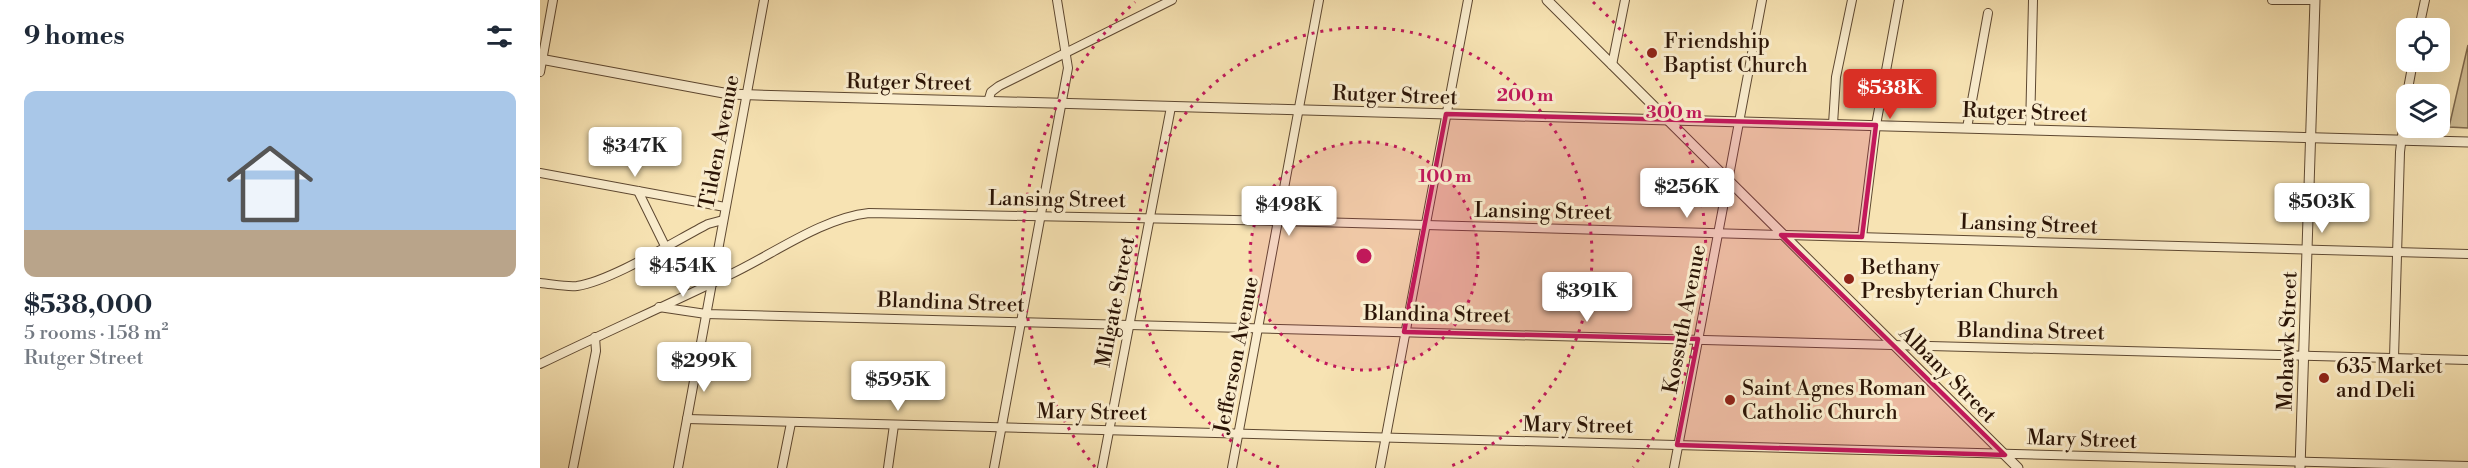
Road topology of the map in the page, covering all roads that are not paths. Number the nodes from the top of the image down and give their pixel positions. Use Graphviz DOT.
graph roads {
  1 [pos="553,0"];
  2 [pos="764,0"];
  3 [pos="1057,0"];
  4 [pos="1172,0"];
  5 [pos="1319,0"];
  6 [pos="1468,0"];
  7 [pos="1547,0"];
  8 [pos="1625,0"];
  9 [pos="1762,0"];
  10 [pos="1852,0"];
  11 [pos="1899,0"];
  12 [pos="2033,0"];
  13 [pos="2272,0"];
  14 [pos="2315,0"];
  15 [pos="2425,0"];
  16 [pos="1988,13"];
  17 [pos="2421,18"];
  18 [pos="1067,53"];
  19 [pos="541,59"];
  20 [pos="1612,64"];
  21 [pos="540,72"];
  22 [pos="747,95"];
  23 [pos="988,102"];
  24 [pos="1061,104"];
  25 [pos="1171,107"];
  26 [pos="1300,110"];
  27 [pos="1446,114"];
  28 [pos="1668,121"];
  29 [pos="1739,122"];
  30 [pos="1833,124"];
  31 [pos="1876,125"];
  32 [pos="1967,128"];
  33 [pos="2030,130"];
  34 [pos="2311,137"];
  35 [pos="2400,138"];
  36 [pos="2400,141"];
  37 [pos="2468,142"];
  38 [pos="540,173"];
  39 [pos="1728,181"];
  40 [pos="638,191"];
  41 [pos="725,207"];
  42 [pos="1042,216"];
  43 [pos="1149,219"];
  44 [pos="723,220"];
  45 [pos="1279,221"];
  46 [pos="1425,226"];
  47 [pos="1719,233"];
  48 [pos="1781,235"];
  49 [pos="1862,237"];
  50 [pos="665,246"];
  51 [pos="2308,250"];
  52 [pos="2398,252"];
  53 [pos="2468,254"];
  54 [pos="540,283"];
  55 [pos="711,283"];
  56 [pos="657,307"];
  57 [pos="706,314"];
  58 [pos="1022,322"];
  59 [pos="1129,324"];
  60 [pos="1259,327"];
  61 [pos="1404,332"];
  62 [pos="595,337"];
  63 [pos="1698,339"];
  64 [pos="1893,345"];
  65 [pos="2304,356"];
  66 [pos="2394,358"];
  67 [pos="2468,360"];
  68 [pos="540,364"];
  69 [pos="687,419"];
  70 [pos="791,423"];
  71 [pos="894,425"];
  72 [pos="1002,428"];
  73 [pos="1108,431"];
  74 [pos="1239,434"];
  75 [pos="1385,438"];
  76 [pos="1677,446"];
  77 [pos="2005,455"];
  78 [pos="2300,465"];
  79 [pos="2468,466"];
  80 [pos="573,468"];
  81 [pos="678,468"];
  82 [pos="782,468"];
  83 [pos="888,468"];
  84 [pos="994,468"];
  85 [pos="1101,468"];
  86 [pos="1232,468"];
  87 [pos="1380,468"];
  88 [pos="1674,468"];
  89 [pos="2018,468"];
  1 -- 19 [label="street"];
  2 -- 22 [label="street, Tilden Avenue"];
  3 -- 18 [label="street"];
  4 -- 18 [label="street"];
  5 -- 26 [label="street, Jefferson Avenue"];
  6 -- 27 [label="street"];
  7 -- 20 [label="street, Albany Street"];
  8 -- 20 [label="street"];
  9 -- 29 [label="street, Kossuth Avenue"];
  10 -- 30 [label="street"];
  11 -- 31 [label="street"];
  12 -- 33 [label="street"];
  13 -- 14 [label="street"];
  14 -- 34 [label="street, Mohawk Street"];
  15 -- 17 [label="street"];
  16 -- 32 [label="street"];
  18 -- 23 [label="street"];
  18 -- 24 [label="street"];
  19 -- 21 [label="street"];
  19 -- 22 [label="street, Rutger Street"];
  20 -- 28 [label="street, Albany Street"];
  22 -- 23 [label="street, Rutger Street"];
  22 -- 41 [label="street, Tilden Avenue"];
  23 -- 24 [label="street, Rutger Street"];
  24 -- 25 [label="street, Rutger Street"];
  24 -- 42 [label="street"];
  25 -- 26 [label="street, Rutger Street"];
  25 -- 43 [label="street, Milgate Street"];
  26 -- 27 [label="street, Rutger Street"];
  26 -- 45 [label="street, Jefferson Avenue"];
  27 -- 28 [label="street, Rutger Street"];
  27 -- 46 [label="street"];
  28 -- 29 [label="street, Rutger Street"];
  28 -- 39 [label="street, Albany Street"];
  29 -- 30 [label="street, Rutger Street"];
  29 -- 39 [label="street, Kossuth Avenue"];
  30 -- 31 [label="street, Rutger Street"];
  31 -- 32 [label="street, Rutger Street"];
  31 -- 49 [label="street"];
  32 -- 33 [label="street, Rutger Street"];
  33 -- 34 [label="street, Rutger Street"];
  34 -- 36 [label="street, Rutger Street"];
  34 -- 51 [label="street, Mohawk Street"];
  35 -- 36 [label="street"];
  36 -- 37 [label="street, Rutger Street"];
  36 -- 52 [label="street"];
  38 -- 40 [label="street"];
  39 -- 47 [label="street, Kossuth Avenue"];
  39 -- 48 [label="street, Albany Street"];
  40 -- 41 [label="street"];
  40 -- 50 [label="street"];
  41 -- 44 [label="street, Tilden Avenue"];
  42 -- 43 [label="street, Lansing Street"];
  42 -- 55 [label="street, Lansing Street"];
  42 -- 58 [label="street"];
  43 -- 45 [label="street, Lansing Street"];
  43 -- 59 [label="street, Milgate Street"];
  44 -- 50 [label="street"];
  44 -- 55 [label="street, Tilden Avenue"];
  45 -- 46 [label="street, Lansing Street"];
  45 -- 60 [label="street, Jefferson Avenue"];
  46 -- 47 [label="street, Lansing Street"];
  46 -- 61 [label="street"];
  47 -- 48 [label="street, Lansing Street"];
  47 -- 63 [label="street, Kossuth Avenue"];
  48 -- 49 [label="street, Lansing Street"];
  48 -- 64 [label="street, Albany Street"];
  49 -- 51 [label="street, Lansing Street"];
  50 -- 54 [label="street"];
  51 -- 52 [label="street, Lansing Street"];
  51 -- 65 [label="street, Mohawk Street"];
  52 -- 53 [label="street, Lansing Street"];
  52 -- 66 [label="street"];
  55 -- 56 [label="street, Lansing Street"];
  55 -- 57 [label="street, Tilden Avenue"];
  56 -- 57 [label="street, Blandina Street"];
  56 -- 62 [label="street, Lansing Street"];
  57 -- 58 [label="street, Blandina Street"];
  57 -- 69 [label="street, Tilden Avenue"];
  58 -- 59 [label="street, Blandina Street"];
  58 -- 72 [label="street"];
  59 -- 60 [label="street, Blandina Street"];
  59 -- 73 [label="street, Milgate Street"];
  60 -- 61 [label="street, Blandina Street"];
  60 -- 74 [label="street, Jefferson Avenue"];
  61 -- 63 [label="street, Blandina Street"];
  61 -- 75 [label="street"];
  62 -- 68 [label="street, Lansing Street"];
  62 -- 80 [label="street"];
  63 -- 64 [label="street, Blandina Street"];
  63 -- 76 [label="street, Kossuth Avenue"];
  64 -- 65 [label="street, Blandina Street"];
  64 -- 77 [label="street, Albany Street"];
  65 -- 66 [label="street, Blandina Street"];
  65 -- 78 [label="street, Mohawk Street"];
  66 -- 67 [label="street, Blandina Street"];
  69 -- 70 [label="street, Mary Street"];
  69 -- 81 [label="street, Tilden Avenue"];
  70 -- 71 [label="street, Mary Street"];
  70 -- 82 [label="street"];
  71 -- 72 [label="street, Mary Street"];
  71 -- 83 [label="street"];
  72 -- 73 [label="street, Mary Street"];
  72 -- 84 [label="street"];
  73 -- 74 [label="street, Mary Street"];
  73 -- 85 [label="street, Milgate Street"];
  74 -- 75 [label="street, Mary Street"];
  74 -- 86 [label="street, Jefferson Avenue"];
  75 -- 76 [label="street, Mary Street"];
  75 -- 87 [label="street"];
  76 -- 77 [label="street, Mary Street"];
  76 -- 88 [label="street, Kossuth Avenue"];
  77 -- 78 [label="street, Mary Street"];
  77 -- 89 [label="street, Albany Street"];
  78 -- 79 [label="street, Mary Street"];
}
